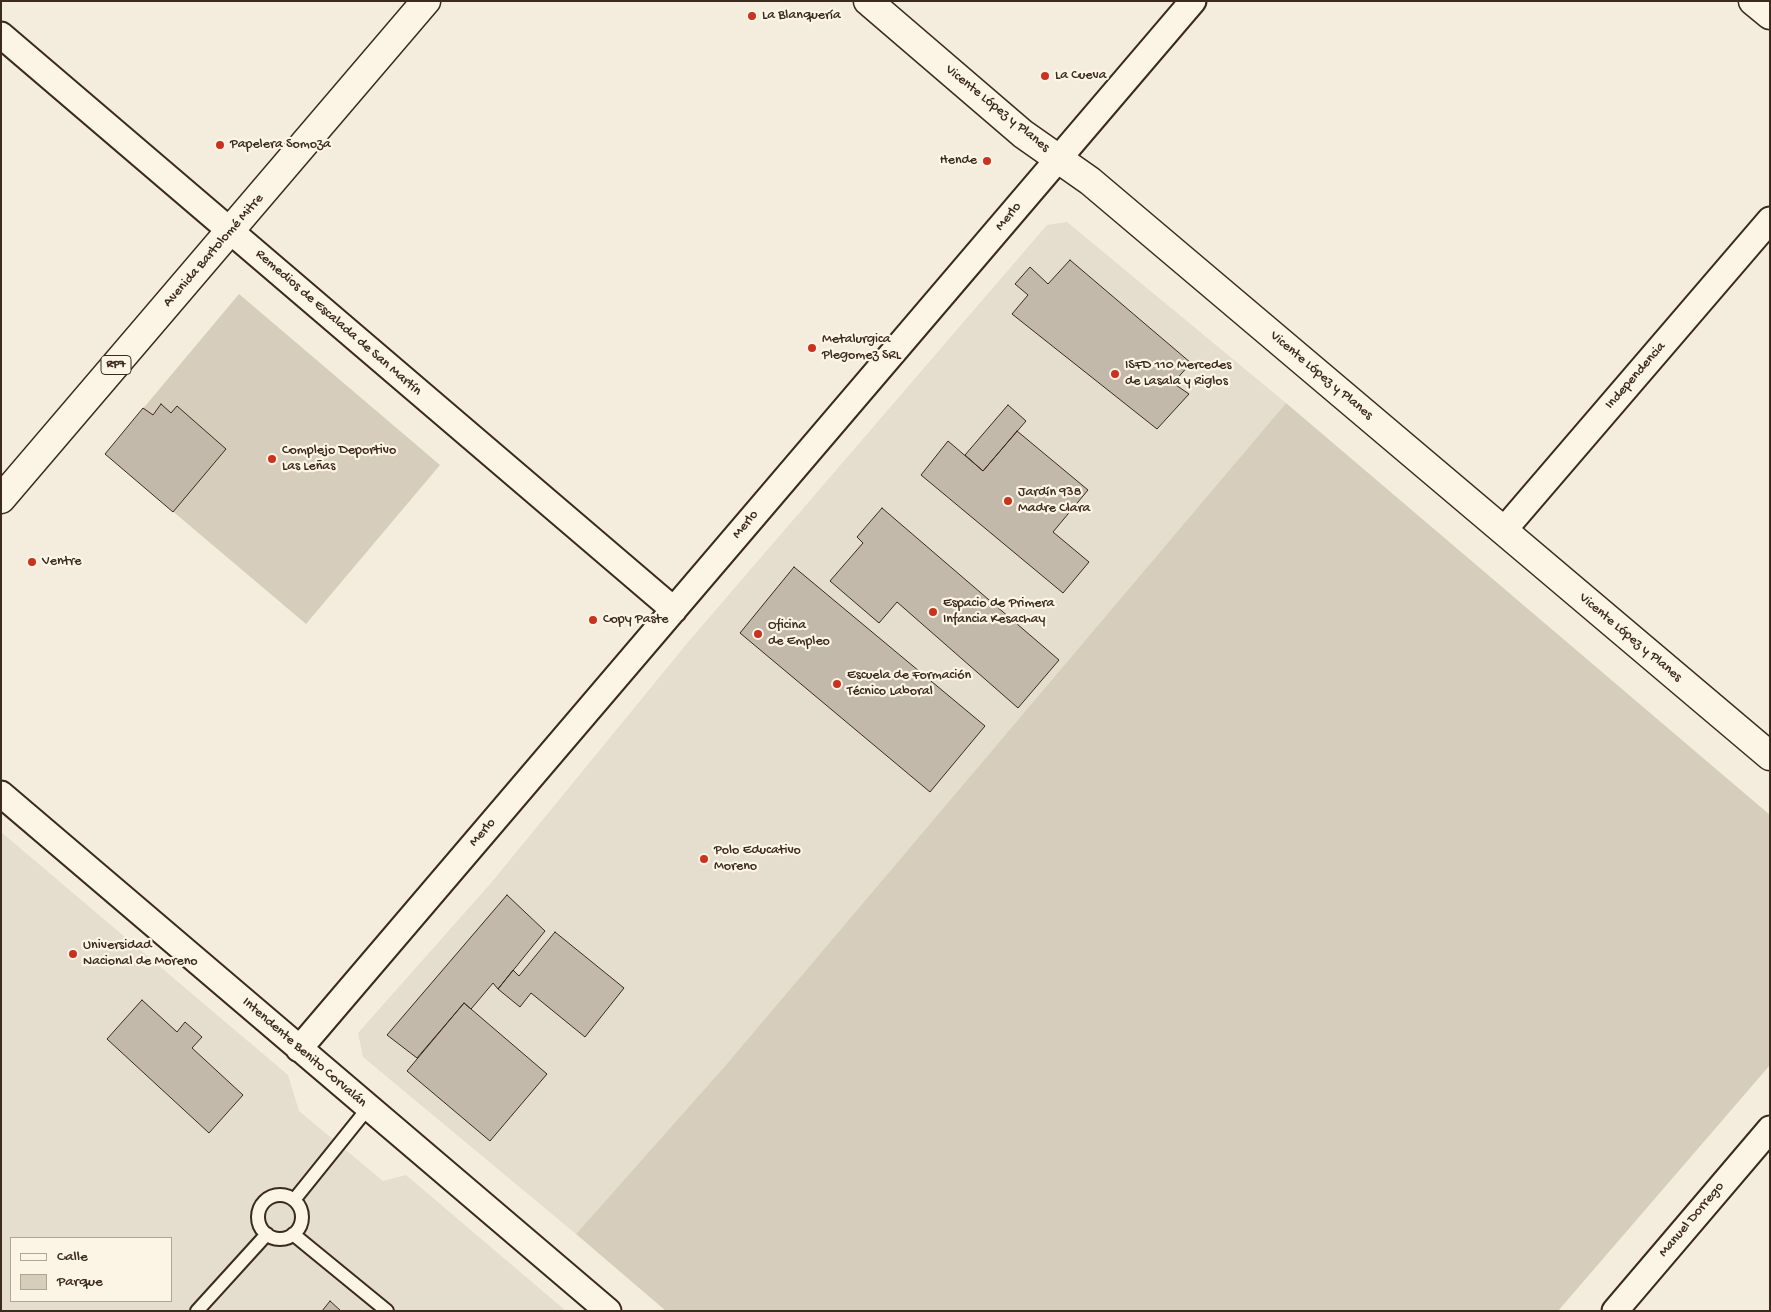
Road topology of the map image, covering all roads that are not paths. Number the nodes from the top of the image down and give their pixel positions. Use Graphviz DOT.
graph roads {
  1 [pos="426,1"];
  2 [pos="868,1"];
  3 [pos="1193,1"];
  4 [pos="1754,1"];
  5 [pos="1770,15"];
  6 [pos="1,36"];
  7 [pos="1058,159"];
  8 [pos="1770,220"];
  9 [pos="231,231"];
  10 [pos="1,498"];
  11 [pos="1503,531"];
  12 [pos="674,610"];
  13 [pos="1770,756"];
  14 [pos="1,794"];
  15 [pos="300,1049"];
  16 [pos="368,1108"];
  17 [pos="1770,1129"];
  18 [pos="294,1200"];
  19 [pos="267,1234"];
  20 [pos="294,1234"];
  21 [pos="197,1311"];
  22 [pos="387,1311"];
  23 [pos="608,1311"];
  24 [pos="1615,1311"];
  1 -- 9 [label="street, Avenida Bartolomé Mitre / RP7"];
  2 -- 7 [label="street, Vicente López y Planes"];
  3 -- 7 [label="street, Merlo"];
  4 -- 5 [label="street"];
  6 -- 9 [label="street, Remedios de Escalada de San Martín"];
  7 -- 11 [label="street, Vicente López y Planes"];
  7 -- 12 [label="street, Merlo"];
  8 -- 11 [label="street, Independencia"];
  9 -- 10 [label="street, Avenida Bartolomé Mitre / RP7"];
  9 -- 12 [label="street, Remedios de Escalada de San Martín"];
  11 -- 13 [label="street, Vicente López y Planes"];
  12 -- 15 [label="street, Merlo"];
  14 -- 15 [label="street, Intendente Benito Corvalán"];
  15 -- 16 [label="street, Intendente Benito Corvalán"];
  16 -- 18 [label="lane"];
  16 -- 23 [label="street, Intendente Benito Corvalán"];
  17 -- 24 [label="street, Manuel Dorrego"];
  18 -- 19 [label="lane"];
  18 -- 20 [label="lane"];
  19 -- 20 [label="lane"];
  19 -- 21 [label="lane"];
  20 -- 22 [label="lane"];
}
